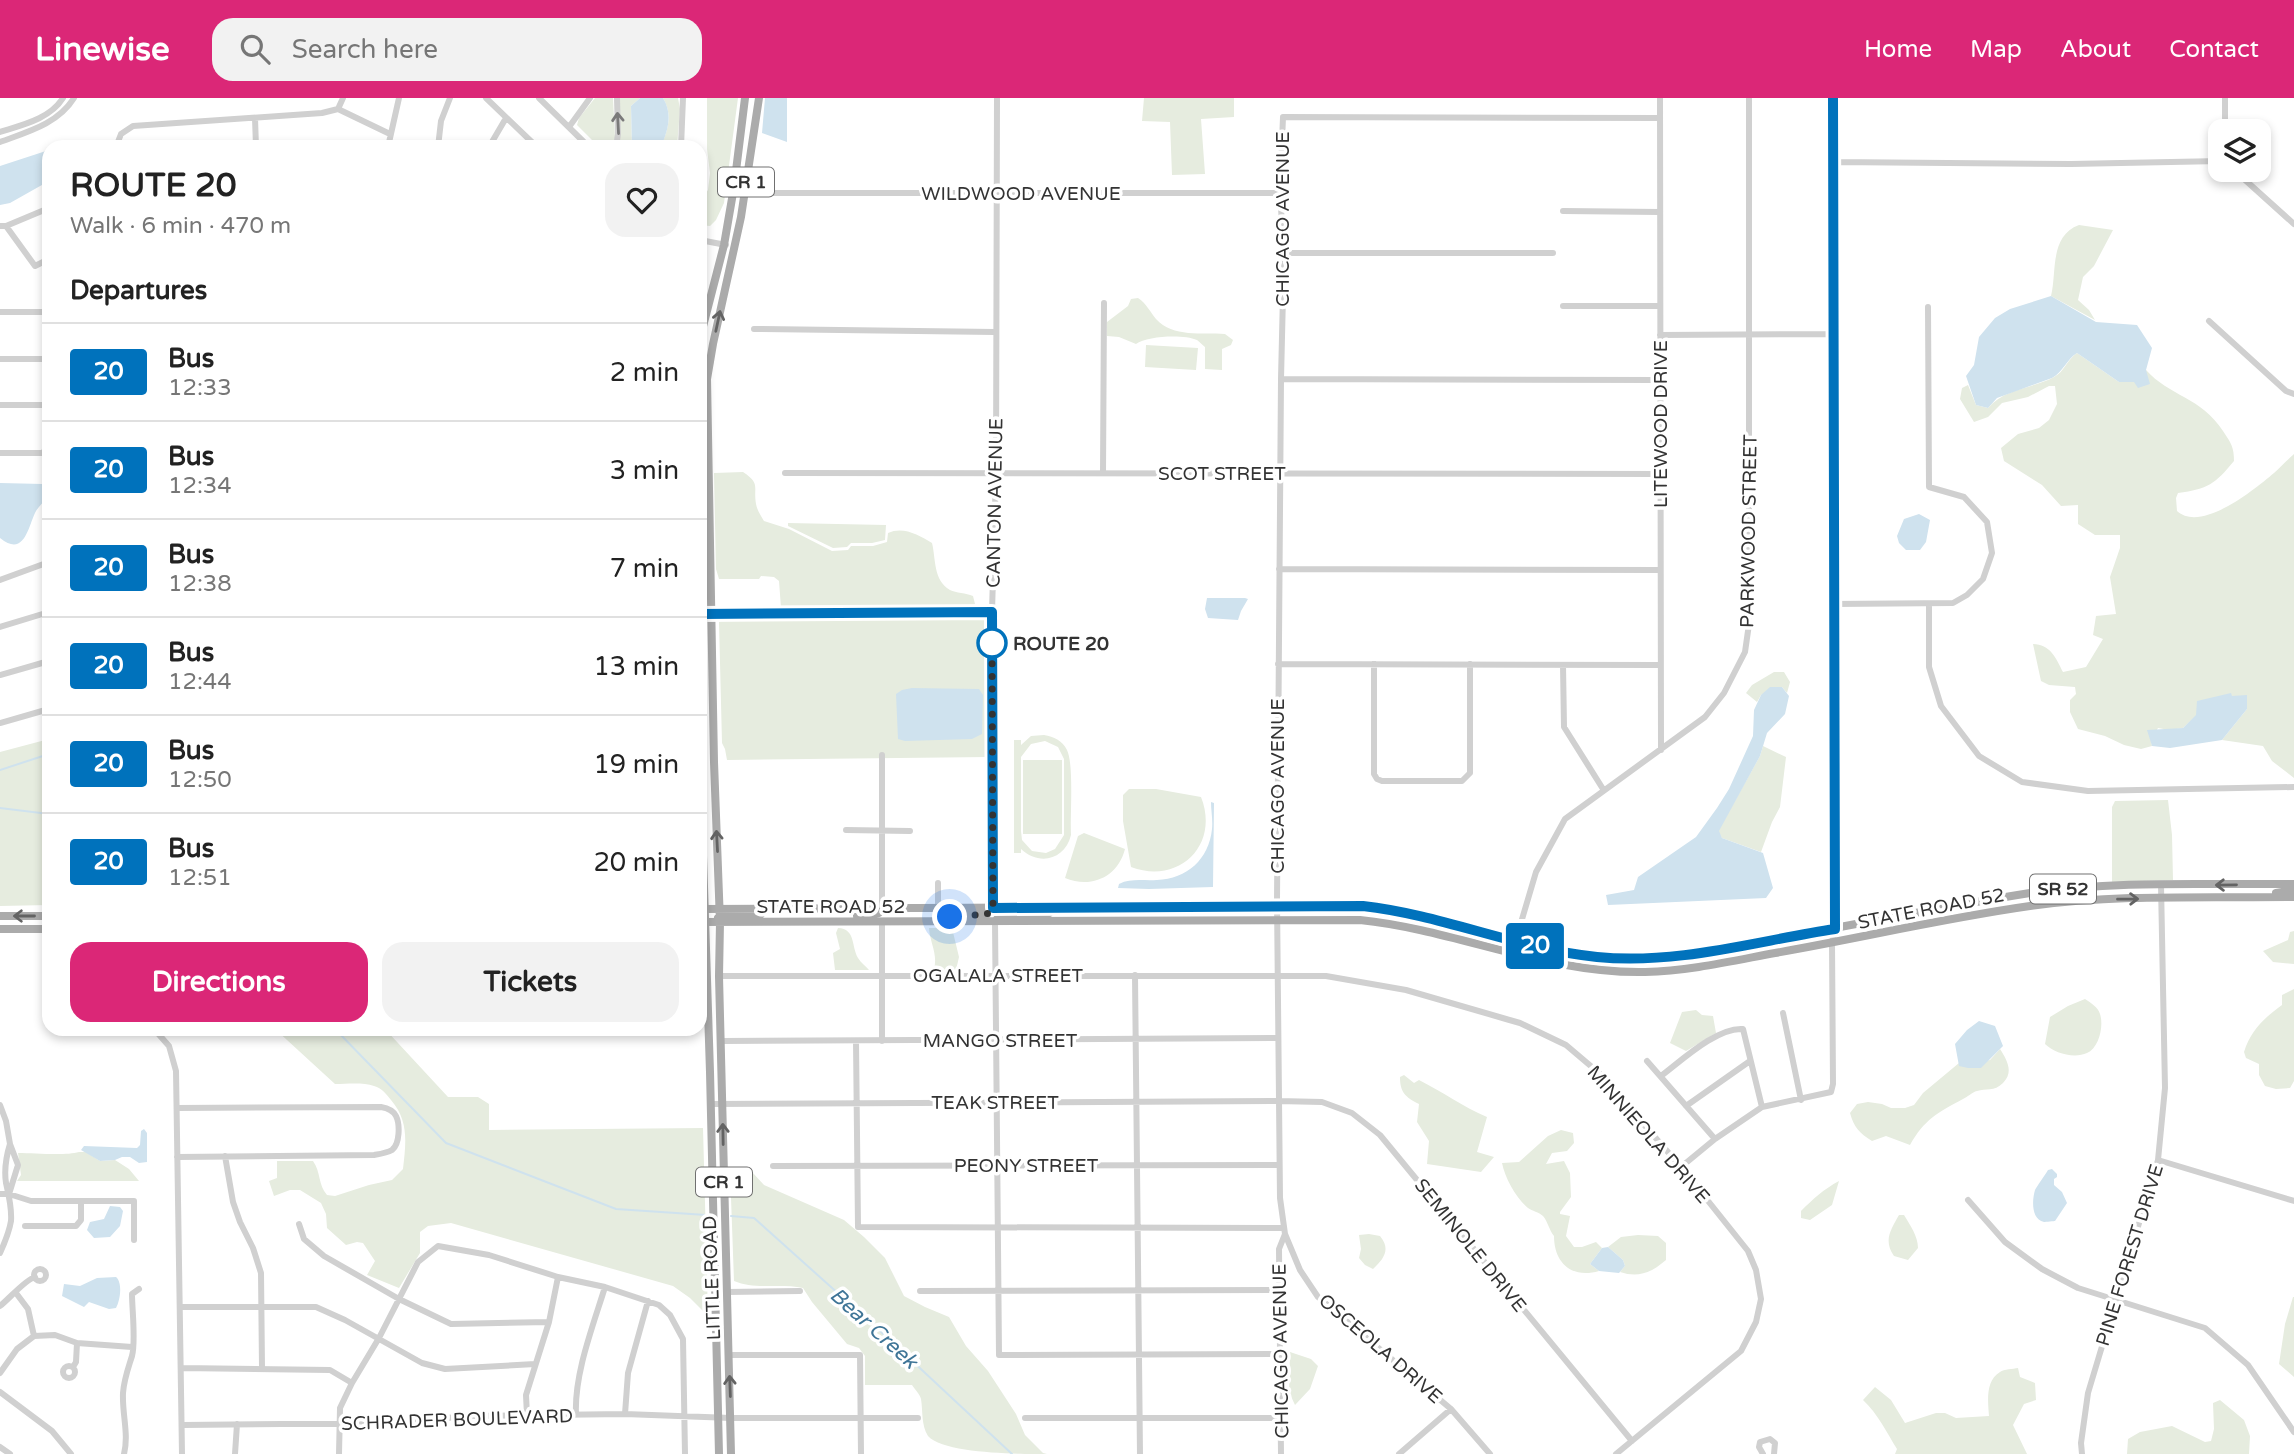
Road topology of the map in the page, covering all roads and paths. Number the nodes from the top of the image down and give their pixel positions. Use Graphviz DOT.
graph roads {
  1 [pos="62,98"];
  2 [pos="74,98"];
  3 [pos="343,98"];
  4 [pos="399,98"];
  5 [pos="450,98"];
  6 [pos="485,98"];
  7 [pos="539,98"];
  8 [pos="590,98"];
  9 [pos="617,98"];
  10 [pos="683,98"];
  11 [pos="745,98"];
  12 [pos="759,98"];
  13 [pos="997,98"];
  14 [pos="1660,98"];
  15 [pos="1749,98"];
  16 [pos="1833,98"];
  17 [pos="2225,98"];
  18 [pos="338,109"];
  19 [pos="255,118"];
  20 [pos="506,118"];
  21 [pos="1660,118"];
  22 [pos="2225,119"];
  23 [pos="569,127"];
  24 [pos="0,132"];
  25 [pos="390,134"];
  26 [pos="119,140"];
  27 [pos="256,140"];
  28 [pos="389,140"];
  29 [pos="439,140"];
  30 [pos="493,140"];
  31 [pos="530,140"];
  32 [pos="582,140"];
  33 [pos="617,140"];
  34 [pos="681,140"];
  35 [pos="0,142"];
  36 [pos="2208,161"];
  37 [pos="1833,162"];
  38 [pos="2247,182"];
  39 [pos="761,193"];
  40 [pos="996,193"];
  41 [pos="1280,193"];
  42 [pos="42,211"];
  43 [pos="1563,211"];
  44 [pos="1660,212"];
  45 [pos="2294,224"];
  46 [pos="3,226"];
  47 [pos="707,241"];
  48 [pos="724,245"];
  49 [pos="734,247"];
  50 [pos="1284,253"];
  51 [pos="1553,253"];
  52 [pos="42,262"];
  53 [pos="1104,303"];
  54 [pos="1563,306"];
  55 [pos="1660,306"];
  56 [pos="1928,307"];
  57 [pos="707,311"];
  58 [pos="0,312"];
  59 [pos="42,312"];
  60 [pos="2209,321"];
  61 [pos="754,329"];
  62 [pos="995,332"];
  63 [pos="1750,334"];
  64 [pos="1834,334"];
  65 [pos="1660,335"];
  66 [pos="0,359"];
  67 [pos="42,359"];
  68 [pos="1281,379"];
  69 [pos="1660,380"];
  70 [pos="2294,394"];
  71 [pos="0,405"];
  72 [pos="42,405"];
  73 [pos="42,452"];
  74 [pos="0,453"];
  75 [pos="785,473"];
  76 [pos="996,473"];
  77 [pos="1103,473"];
  78 [pos="1280,473"];
  79 [pos="1660,474"];
  80 [pos="42,565"];
  81 [pos="1279,569"];
  82 [pos="1660,570"];
  83 [pos="0,580"];
  84 [pos="1834,604"];
  85 [pos="1929,604"];
  86 [pos="992,612"];
  87 [pos="42,614"];
  88 [pos="707,614"];
  89 [pos="711,614"];
  90 [pos="0,627"];
  91 [pos="42,663"];
  92 [pos="1278,664"];
  93 [pos="1374,664"];
  94 [pos="1470,664"];
  95 [pos="1563,665"];
  96 [pos="1660,665"];
  97 [pos="0,675"];
  98 [pos="42,711"];
  99 [pos="0,723"];
  100 [pos="1661,750"];
  101 [pos="882,755"];
  102 [pos="2294,787"];
  103 [pos="1603,789"];
  104 [pos="846,830"];
  105 [pos="882,831"];
  106 [pos="910,831"];
  107 [pos="938,883"];
  108 [pos="2294,884"];
  109 [pos="2161,886"];
  110 [pos="2294,890"];
  111 [pos="2267,897"];
  112 [pos="2294,897"];
  113 [pos="2162,899"];
  114 [pos="1277,906"];
  115 [pos="882,908"];
  116 [pos="938,908"];
  117 [pos="993,908"];
  118 [pos="1061,908"];
  119 [pos="707,911"];
  120 [pos="0,916"];
  121 [pos="42,916"];
  122 [pos="720,917"];
  123 [pos="1277,920"];
  124 [pos="707,921"];
  125 [pos="883,921"];
  126 [pos="896,921"];
  127 [pos="923,921"];
  128 [pos="995,921"];
  129 [pos="830,922"];
  130 [pos="0,929"];
  131 [pos="42,929"];
  132 [pos="1834,936"];
  133 [pos="1516,941"];
  134 [pos="1516,954"];
  135 [pos="1680,956"];
  136 [pos="1680,970"];
  137 [pos="1277,974"];
  138 [pos="882,975"];
  139 [pos="996,975"];
  140 [pos="1135,975"];
  141 [pos="719,976"];
  142 [pos="707,1013"];
  143 [pos="1783,1013"];
  144 [pos="160,1036"];
  145 [pos="1278,1038"];
  146 [pos="1136,1039"];
  147 [pos="996,1040"];
  148 [pos="722,1041"];
  149 [pos="856,1041"];
  150 [pos="882,1041"];
  151 [pos="1647,1061"];
  152 [pos="1750,1061"];
  153 [pos="1661,1076"];
  154 [pos="1801,1100"];
  155 [pos="1278,1101"];
  156 [pos="997,1102"];
  157 [pos="1136,1102"];
  158 [pos="723,1103"];
  159 [pos="857,1103"];
  160 [pos="711,1104"];
  161 [pos="0,1105"];
  162 [pos="1686,1106"];
  163 [pos="1762,1107"];
  164 [pos="177,1108"];
  165 [pos="1715,1139"];
  166 [pos="10,1144"];
  167 [pos="225,1156"];
  168 [pos="177,1157"];
  169 [pos="2158,1160"];
  170 [pos="857,1165"];
  171 [pos="998,1165"];
  172 [pos="1137,1165"];
  173 [pos="1279,1165"];
  174 [pos="773,1166"];
  175 [pos="1681,1167"];
  176 [pos="0,1194"];
  177 [pos="9,1194"];
  178 [pos="1968,1200"];
  179 [pos="80,1201"];
  180 [pos="2294,1201"];
  181 [pos="299,1224"];
  182 [pos="25,1226"];
  183 [pos="998,1227"];
  184 [pos="1138,1228"];
  185 [pos="1284,1231"];
  186 [pos="134,1240"];
  187 [pos="0,1253"];
  188 [pos="35,1277"];
  189 [pos="558,1277"];
  190 [pos="605,1287"];
  191 [pos="139,1289"];
  192 [pos="1138,1290"];
  193 [pos="1279,1290"];
  194 [pos="800,1291"];
  195 [pos="920,1291"];
  196 [pos="999,1291"];
  197 [pos="727,1292"];
  198 [pos="16,1293"];
  199 [pos="400,1299"];
  200 [pos="2115,1299"];
  201 [pos="648,1301"];
  202 [pos="0,1306"];
  203 [pos="181,1307"];
  204 [pos="261,1307"];
  205 [pos="549,1322"];
  206 [pos="34,1336"];
  207 [pos="379,1338"];
  208 [pos="77,1343"];
  209 [pos="132,1347"];
  210 [pos="1139,1354"];
  211 [pos="1280,1354"];
  212 [pos="729,1355"];
  213 [pos="535,1364"];
  214 [pos="72,1367"];
  215 [pos="181,1368"];
  216 [pos="262,1368"];
  217 [pos="0,1373"];
  218 [pos="352,1382"];
  219 [pos="0,1392"];
  220 [pos="1451,1409"];
  221 [pos="527,1415"];
  222 [pos="576,1415"];
  223 [pos="625,1415"];
  224 [pos="685,1415"];
  225 [pos="718,1416"];
  226 [pos="731,1418"];
  227 [pos="860,1418"];
  228 [pos="918,1418"];
  229 [pos="1026,1418"];
  230 [pos="1140,1418"];
  231 [pos="1280,1418"];
  232 [pos="340,1422"];
  233 [pos="237,1424"];
  234 [pos="183,1425"];
  235 [pos="2294,1432"];
  236 [pos="1632,1441"];
  237 [pos="0,1447"];
  238 [pos="10,1454"];
  239 [pos="71,1454"];
  240 [pos="124,1454"];
  241 [pos="182,1454"];
  242 [pos="235,1454"];
  243 [pos="339,1454"];
  244 [pos="685,1454"];
  245 [pos="719,1454"];
  246 [pos="731,1454"];
  247 [pos="861,1454"];
  248 [pos="1140,1454"];
  249 [pos="1280,1454"];
  250 [pos="1399,1454"];
  251 [pos="1490,1454"];
  252 [pos="1616,1454"];
  253 [pos="1763,1454"];
  254 [pos="1774,1454"];
  255 [pos="2082,1454"];
  1 -- 24 [label="street"];
  2 -- 35 [label="street"];
  3 -- 18 [label="street"];
  4 -- 25 [label="street"];
  5 -- 29 [label="street"];
  6 -- 20 [label="street"];
  7 -- 23 [label="street"];
  8 -- 23 [label="street"];
  33 -- 9 [label="street, one-way"];
  10 -- 34 [label="street"];
  11 -- 48 [label="main road, CR 1"];
  12 -- 49 [label="main road, LITTLE ROAD / CR 1"];
  13 -- 40 [label="street, CANTON AVENUE"];
  14 -- 21 [label="street, LITEWOOD DRIVE"];
  15 -- 63 [label="street, PARKWOOD STREET"];
  16 -- 37 [label="street"];
  17 -- 22 [label="street"];
  18 -- 19 [label="street"];
  18 -- 25 [label="street"];
  19 -- 26 [label="street"];
  19 -- 27 [label="street"];
  20 -- 30 [label="street"];
  20 -- 31 [label="street"];
  21 -- 41 [label="street, CHICAGO AVENUE"];
  21 -- 44 [label="street, LITEWOOD DRIVE"];
  23 -- 32 [label="street"];
  25 -- 28 [label="street"];
  36 -- 37 [label="street"];
  37 -- 64 [label="street"];
  38 -- 45 [label="street"];
  39 -- 40 [label="street, WILDWOOD AVENUE"];
  40 -- 41 [label="street, WILDWOOD AVENUE"];
  40 -- 62 [label="street, CANTON AVENUE"];
  41 -- 50 [label="street, CHICAGO AVENUE"];
  42 -- 46 [label="street"];
  43 -- 44 [label="street"];
  44 -- 55 [label="street, LITEWOOD DRIVE"];
  46 -- 52 [label="street"];
  47 -- 48 [label="street"];
  48 -- 49 [label="street"];
  48 -- 57 [label="main road, CR 1"];
  89 -- 49 [label="main road, LITTLE ROAD / CR 1, one-way"];
  50 -- 51 [label="street"];
  50 -- 68 [label="street, CHICAGO AVENUE"];
  53 -- 77 [label="street"];
  54 -- 55 [label="street"];
  55 -- 65 [label="street, LITEWOOD DRIVE"];
  56 -- 85 [label="street"];
  58 -- 59 [label="street"];
  60 -- 70 [label="street"];
  61 -- 62 [label="street"];
  62 -- 76 [label="street, CANTON AVENUE"];
  63 -- 64 [label="street"];
  63 -- 65 [label="street"];
  63 -- 100 [label="street, PARKWOOD STREET"];
  64 -- 84 [label="street"];
  65 -- 69 [label="street, LITEWOOD DRIVE"];
  66 -- 67 [label="street"];
  68 -- 69 [label="street"];
  68 -- 78 [label="street, CHICAGO AVENUE"];
  69 -- 79 [label="street, LITEWOOD DRIVE"];
  71 -- 72 [label="street"];
  73 -- 74 [label="street"];
  75 -- 76 [label="street, SCOT STREET"];
  76 -- 77 [label="street, SCOT STREET"];
  76 -- 86 [label="street, CANTON AVENUE"];
  77 -- 78 [label="street, SCOT STREET"];
  78 -- 79 [label="street, SCOT STREET"];
  78 -- 81 [label="street, CHICAGO AVENUE"];
  79 -- 82 [label="street, LITEWOOD DRIVE"];
  80 -- 83 [label="street"];
  81 -- 82 [label="street"];
  81 -- 92 [label="street, CHICAGO AVENUE"];
  82 -- 96 [label="street, LITEWOOD DRIVE"];
  84 -- 85 [label="street"];
  84 -- 132 [label="street"];
  85 -- 102 [label="street"];
  86 -- 89 [label="street"];
  86 -- 117 [label="street, CANTON AVENUE"];
  87 -- 90 [label="street"];
  88 -- 89 [label="street"];
  122 -- 89 [label="main road, LITTLE ROAD / CR 1, one-way"];
  91 -- 97 [label="street"];
  92 -- 93 [label="street"];
  92 -- 114 [label="street, CHICAGO AVENUE"];
  93 -- 94 [label="street"];
  93 -- 94 [label="street"];
  94 -- 95 [label="street"];
  95 -- 96 [label="street"];
  95 -- 103 [label="street"];
  96 -- 100 [label="street, LITEWOOD DRIVE"];
  98 -- 99 [label="street"];
  100 -- 103 [label="street, PARKWOOD STREET"];
  101 -- 105 [label="street"];
  103 -- 133 [label="street, PARKWOOD STREET"];
  104 -- 105 [label="street"];
  105 -- 106 [label="street"];
  105 -- 115 [label="street"];
  107 -- 116 [label="street"];
  108 -- 109 [label="main road, STATE ROAD 52 / SR 52, one-way"];
  109 -- 113 [label="street, PINE FOREST DRIVE"];
  109 -- 132 [label="main road, STATE ROAD 52 / SR 52"];
  110 -- 111 [label="main road"];
  111 -- 112 [label="main road, STATE ROAD 52 / SR 52"];
  111 -- 113 [label="main road, STATE ROAD 52 / SR 52"];
  132 -- 113 [label="main road, STATE ROAD 52 / SR 52, one-way"];
  113 -- 169 [label="street, PINE FOREST DRIVE"];
  114 -- 118 [label="main road, STATE ROAD 52 / SR 52"];
  114 -- 123 [label="street, CHICAGO AVENUE"];
  114 -- 133 [label="main road, STATE ROAD 52 / SR 52"];
  115 -- 116 [label="main road, STATE ROAD 52 / SR 52"];
  115 -- 122 [label="main road, STATE ROAD 52 / SR 52"];
  115 -- 126 [label="main road"];
  115 -- 129 [label="main road"];
  116 -- 117 [label="main road, STATE ROAD 52 / SR 52"];
  117 -- 118 [label="main road, STATE ROAD 52 / SR 52"];
  117 -- 127 [label="main road"];
  118 -- 128 [label="main road"];
  119 -- 122 [label="main road, STATE ROAD 52 / SR 52"];
  121 -- 120 [label="main road, one-way"];
  122 -- 124 [label="main road, STATE ROAD 52 / SR 52"];
  122 -- 129 [label="main road, STATE ROAD 52 / SR 52"];
  122 -- 141 [label="main road, LITTLE ROAD / CR 1"];
  123 -- 128 [label="main road, STATE ROAD 52 / SR 52"];
  123 -- 134 [label="main road, STATE ROAD 52 / SR 52"];
  123 -- 137 [label="street, CHICAGO AVENUE"];
  125 -- 126 [label="main road, STATE ROAD 52 / SR 52"];
  125 -- 129 [label="main road, STATE ROAD 52 / SR 52"];
  125 -- 138 [label="street"];
  126 -- 127 [label="main road, STATE ROAD 52 / SR 52"];
  127 -- 128 [label="main road, STATE ROAD 52 / SR 52"];
  128 -- 139 [label="street"];
  130 -- 131 [label="main road"];
  132 -- 135 [label="main road, STATE ROAD 52 / SR 52"];
  132 -- 136 [label="main road, STATE ROAD 52 / SR 52"];
  132 -- 154 [label="street"];
  133 -- 134 [label="street, PARKWOOD STREET"];
  133 -- 135 [label="main road, STATE ROAD 52 / SR 52"];
  134 -- 136 [label="main road, STATE ROAD 52 / SR 52"];
  135 -- 136 [label="main road"];
  137 -- 140 [label="street, OGALALA STREET"];
  137 -- 145 [label="street, CHICAGO AVENUE"];
  137 -- 175 [label="street, MINNIEOLA DRIVE"];
  138 -- 139 [label="street, OGALALA STREET"];
  138 -- 141 [label="street, OGALALA STREET"];
  138 -- 150 [label="street"];
  139 -- 140 [label="street, OGALALA STREET"];
  139 -- 147 [label="street"];
  140 -- 146 [label="street"];
  141 -- 148 [label="main road, LITTLE ROAD / CR 1"];
  142 -- 160 [label="main road, LITTLE ROAD / CR 1"];
  143 -- 154 [label="street"];
  144 -- 164 [label="street"];
  145 -- 146 [label="street, MANGO STREET"];
  145 -- 155 [label="street, CHICAGO AVENUE"];
  146 -- 147 [label="street, MANGO STREET"];
  146 -- 157 [label="street"];
  147 -- 150 [label="street, MANGO STREET"];
  147 -- 156 [label="street"];
  148 -- 149 [label="street, MANGO STREET"];
  148 -- 158 [label="main road, LITTLE ROAD / CR 1"];
  149 -- 150 [label="street, MANGO STREET"];
  149 -- 159 [label="street"];
  151 -- 153 [label="street"];
  152 -- 153 [label="street"];
  152 -- 162 [label="street"];
  152 -- 163 [label="street"];
  153 -- 162 [label="street"];
  154 -- 163 [label="street"];
  155 -- 157 [label="street, TEAK STREET"];
  155 -- 173 [label="street, CHICAGO AVENUE"];
  155 -- 236 [label="street, SEMINOLE DRIVE"];
  156 -- 157 [label="street, TEAK STREET"];
  156 -- 159 [label="street, TEAK STREET"];
  156 -- 171 [label="street"];
  157 -- 172 [label="street"];
  158 -- 159 [label="street, TEAK STREET"];
  158 -- 160 [label="street, TEAK STREET"];
  197 -- 158 [label="main road, LITTLE ROAD / CR 1, one-way"];
  159 -- 170 [label="street"];
  160 -- 225 [label="main road, LITTLE ROAD / CR 1"];
  161 -- 166 [label="street"];
  162 -- 165 [label="street"];
  163 -- 165 [label="street"];
  164 -- 167 [label="street"];
  164 -- 168 [label="street"];
  165 -- 175 [label="street"];
  166 -- 177 [label="street"];
  166 -- 177 [label="street"];
  167 -- 168 [label="street"];
  167 -- 204 [label="street"];
  168 -- 203 [label="street"];
  169 -- 180 [label="street"];
  169 -- 200 [label="street, PINE FOREST DRIVE"];
  170 -- 171 [label="street, PEONY STREET"];
  170 -- 174 [label="street, PEONY STREET"];
  170 -- 183 [label="street"];
  171 -- 172 [label="street, PEONY STREET"];
  171 -- 183 [label="street"];
  172 -- 173 [label="street, PEONY STREET"];
  172 -- 184 [label="street"];
  173 -- 185 [label="street, CHICAGO AVENUE"];
  175 -- 236 [label="street, MINNIEOLA DRIVE"];
  176 -- 177 [label="street"];
  177 -- 179 [label="street"];
  177 -- 187 [label="street"];
  178 -- 200 [label="street"];
  179 -- 182 [label="street"];
  179 -- 186 [label="street"];
  181 -- 199 [label="street"];
  183 -- 184 [label="street"];
  183 -- 196 [label="street"];
  184 -- 185 [label="street"];
  184 -- 192 [label="street"];
  185 -- 193 [label="street, CHICAGO AVENUE"];
  185 -- 220 [label="street, OSCEOLA DRIVE"];
  188 -- 198 [label="street"];
  189 -- 190 [label="street"];
  189 -- 199 [label="street"];
  189 -- 205 [label="street"];
  190 -- 201 [label="street"];
  190 -- 222 [label="street"];
  191 -- 209 [label="street"];
  192 -- 193 [label="street"];
  192 -- 196 [label="street"];
  192 -- 210 [label="street"];
  193 -- 211 [label="street, CHICAGO AVENUE"];
  194 -- 197 [label="street"];
  195 -- 196 [label="street"];
  196 -- 210 [label="street"];
  197 -- 212 [label="main road, LITTLE ROAD / CR 1"];
  198 -- 202 [label="street"];
  198 -- 206 [label="street"];
  199 -- 205 [label="street"];
  199 -- 207 [label="street"];
  200 -- 235 [label="street"];
  200 -- 255 [label="street, PINE FOREST DRIVE"];
  201 -- 223 [label="street"];
  201 -- 224 [label="street"];
  203 -- 204 [label="street"];
  203 -- 215 [label="street"];
  204 -- 207 [label="street"];
  204 -- 216 [label="street"];
  205 -- 213 [label="street"];
  206 -- 208 [label="street"];
  206 -- 217 [label="street"];
  207 -- 213 [label="street"];
  207 -- 218 [label="street"];
  208 -- 209 [label="street"];
  208 -- 214 [label="street"];
  209 -- 240 [label="street"];
  210 -- 211 [label="street"];
  210 -- 230 [label="street"];
  211 -- 231 [label="street, CHICAGO AVENUE"];
  226 -- 212 [label="main road, LITTLE ROAD / CR 1, one-way"];
  212 -- 227 [label="street"];
  213 -- 221 [label="street"];
  215 -- 216 [label="street"];
  215 -- 234 [label="street"];
  216 -- 218 [label="street"];
  218 -- 232 [label="street"];
  219 -- 239 [label="street"];
  220 -- 250 [label="street"];
  220 -- 251 [label="street, OSCEOLA DRIVE"];
  221 -- 222 [label="street, SCHRADER BOULEVARD"];
  221 -- 232 [label="street, SCHRADER BOULEVARD"];
  222 -- 223 [label="street, SCHRADER BOULEVARD"];
  223 -- 224 [label="street, SCHRADER BOULEVARD"];
  224 -- 225 [label="street, SCHRADER BOULEVARD"];
  224 -- 244 [label="street"];
  225 -- 226 [label="street, SCHRADER BOULEVARD"];
  225 -- 245 [label="main road, LITTLE ROAD / CR 1"];
  226 -- 227 [label="street, SCHRADER BOULEVARD"];
  226 -- 246 [label="main road, LITTLE ROAD / CR 1"];
  227 -- 228 [label="street, SCHRADER BOULEVARD"];
  227 -- 247 [label="street"];
  229 -- 230 [label="street"];
  230 -- 231 [label="street"];
  230 -- 248 [label="street"];
  231 -- 249 [label="street, CHICAGO AVENUE"];
  232 -- 233 [label="street, SCHRADER BOULEVARD"];
  232 -- 243 [label="street"];
  233 -- 234 [label="street, SCHRADER BOULEVARD"];
  233 -- 242 [label="street"];
  234 -- 241 [label="street"];
  236 -- 252 [label="street, MINNIEOLA DRIVE"];
  237 -- 238 [label="street"];
  253 -- 254 [label="street"];
}
